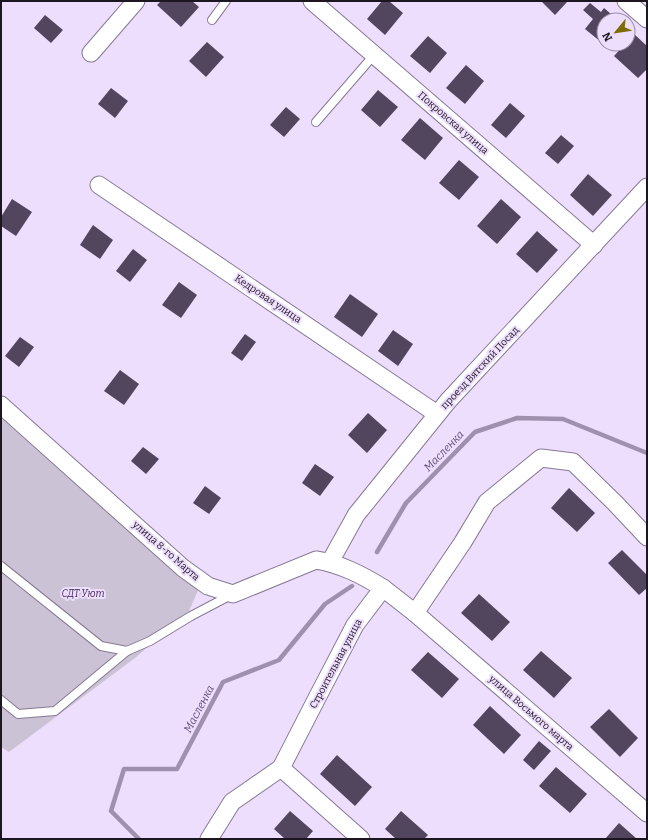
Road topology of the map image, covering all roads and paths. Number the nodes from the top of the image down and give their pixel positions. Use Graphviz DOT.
graph roads {
  1 [pos="136,1"];
  2 [pos="226,1"];
  3 [pos="312,1"];
  4 [pos="626,1"];
  5 [pos="647,19"];
  6 [pos="212,20"];
  7 [pos="91,53"];
  8 [pos="374,55"];
  9 [pos="316,122"];
  10 [pos="99,184"];
  11 [pos="647,187"];
  12 [pos="594,244"];
  13 [pos="1,405"];
  14 [pos="437,414"];
  15 [pos="647,537"];
  16 [pos="330,562"];
  17 [pos="1,566"];
  18 [pos="383,588"];
  19 [pos="233,594"];
  20 [pos="415,613"];
  21 [pos="127,651"];
  22 [pos="1,700"];
  23 [pos="281,768"];
  24 [pos="647,813"];
  25 [pos="209,839"];
  26 [pos="361,839"];
  1 -- 7 [label="street"];
  2 -- 6 [label="lane"];
  3 -- 8 [label="street, Покровская улица"];
  4 -- 5 [label="street"];
  8 -- 9 [label="lane"];
  8 -- 12 [label="street, Покровская улица"];
  10 -- 14 [label="street, Кедровая улица"];
  11 -- 12 [label="street, проезд Вятский Посад"];
  12 -- 14 [label="street, проезд Вятский Посад"];
  13 -- 19 [label="street, улица 8-го Марта"];
  14 -- 16 [label="street, проезд Вятский Посад"];
  15 -- 20 [label="street"];
  16 -- 18 [label="street"];
  16 -- 19 [label="street"];
  17 -- 21 [label="lane"];
  18 -- 20 [label="street"];
  18 -- 23 [label="street, Строительная улица"];
  19 -- 21 [label="lane"];
  20 -- 24 [label="street, улица Восьмого марта"];
  21 -- 22 [label="lane"];
  23 -- 25 [label="street, Строительная улица"];
  23 -- 26 [label="street"];
}
